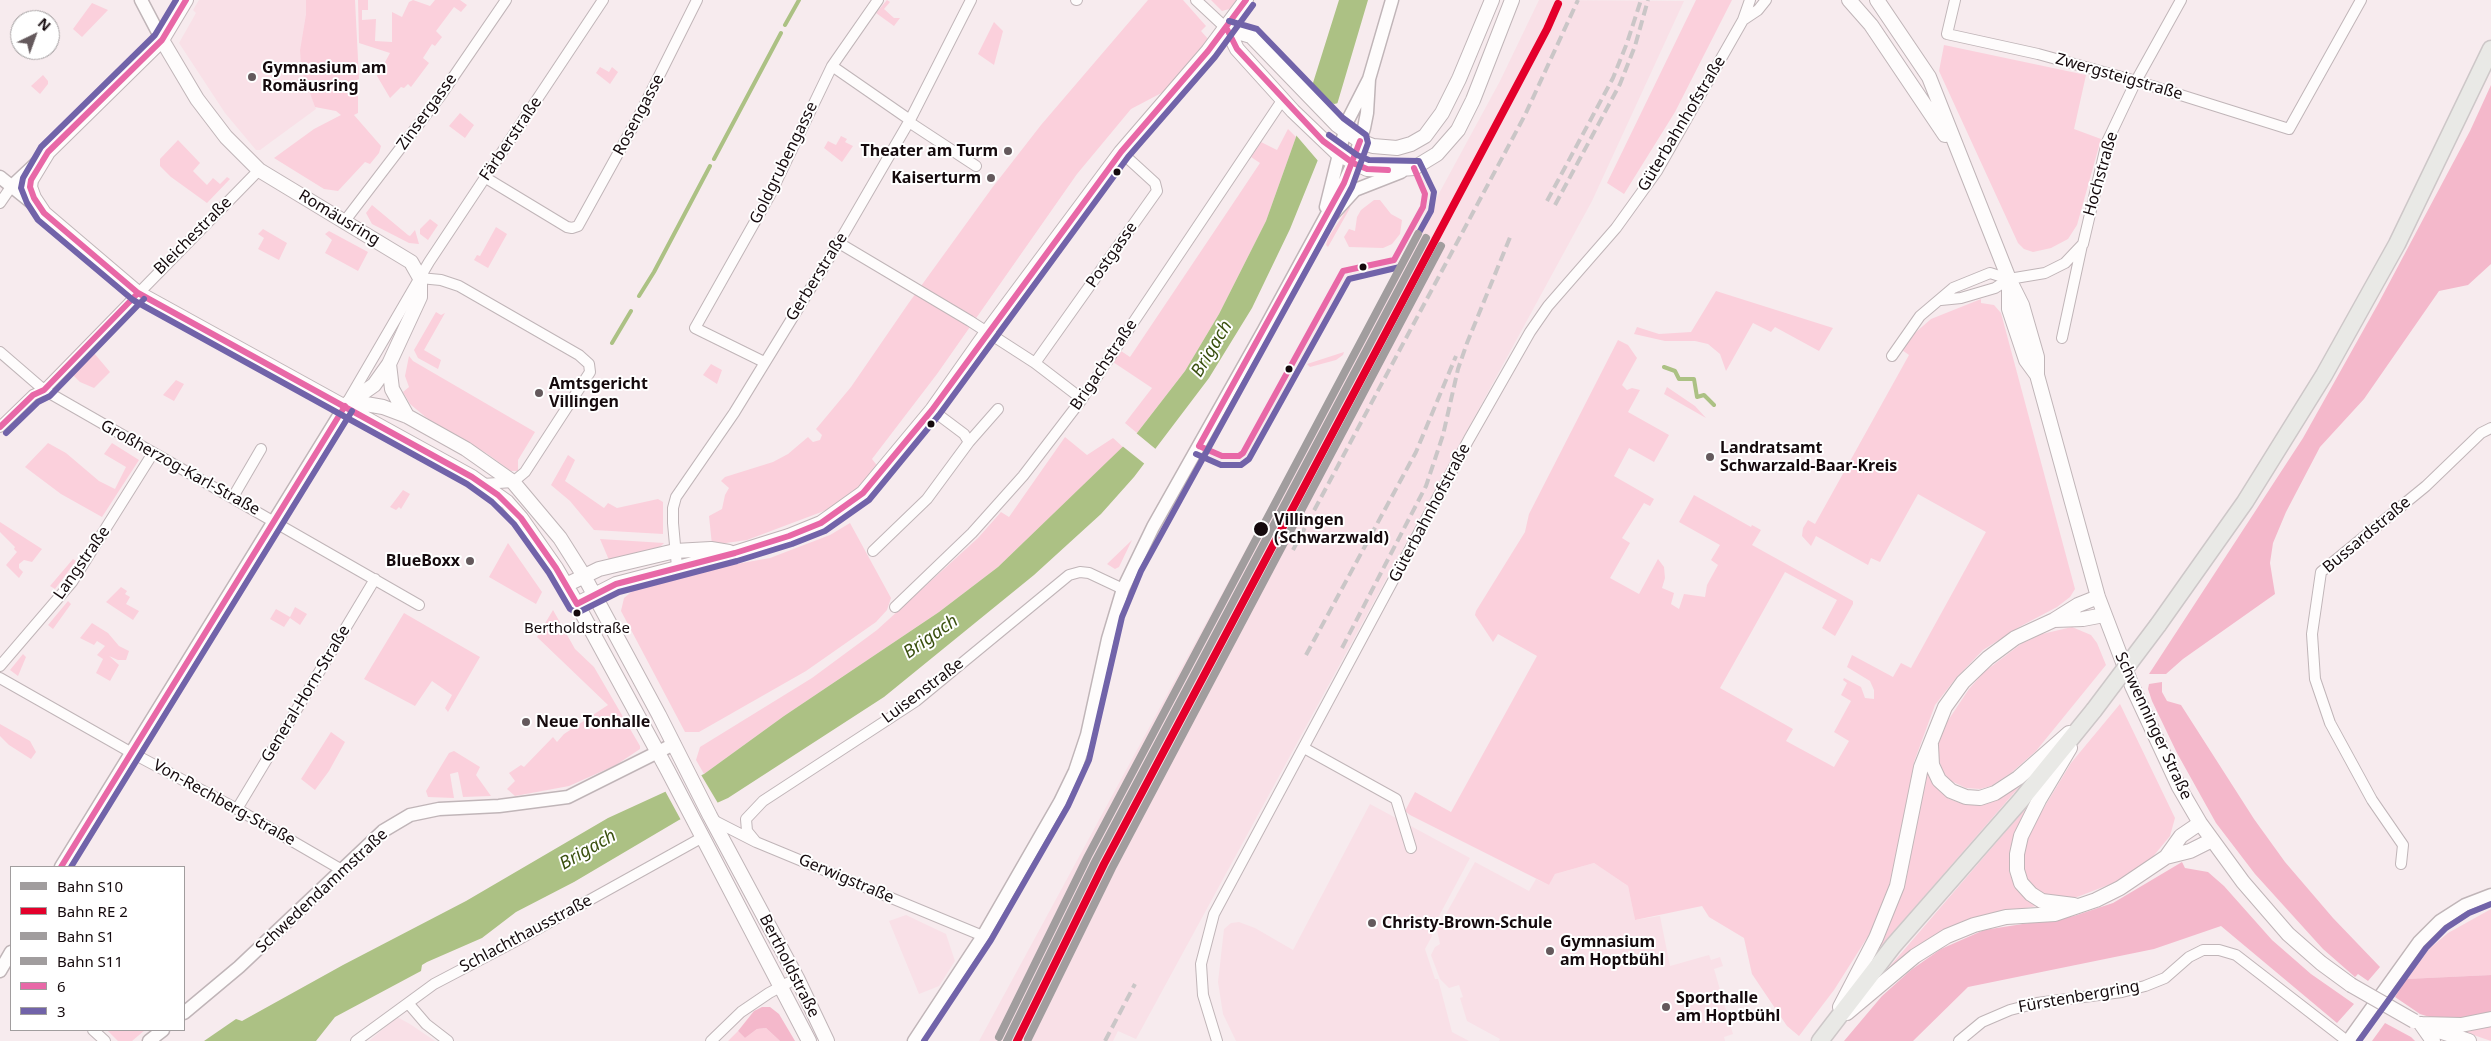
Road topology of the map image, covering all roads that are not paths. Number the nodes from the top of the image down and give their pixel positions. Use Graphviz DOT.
graph roads {
  1 [pos="141,0"];
  2 [pos="186,0"];
  3 [pos="603,0"];
  4 [pos="697,0"];
  5 [pos="878,0"];
  6 [pos="971,0"];
  7 [pos="1196,0"];
  8 [pos="1246,0"];
  9 [pos="1392,0"];
  10 [pos="1492,0"];
  11 [pos="1512,0"];
  12 [pos="1750,0"];
  13 [pos="1766,0"];
  14 [pos="1849,0"];
  15 [pos="1877,0"];
  16 [pos="1955,0"];
  17 [pos="2181,0"];
  18 [pos="2361,0"];
  19 [pos="505,1"];
  20 [pos="1743,20"];
  21 [pos="1226,29"];
  22 [pos="162,40"];
  23 [pos="2491,49"];
  24 [pos="832,66"];
  25 [pos="1369,79"];
  26 [pos="2136,80"];
  27 [pos="1283,99"];
  28 [pos="910,121"];
  29 [pos="1341,128"];
  30 [pos="1360,142"];
  31 [pos="1334,150"];
  32 [pos="48,152"];
  33 [pos="1121,152"];
  34 [pos="1961,160"];
  35 [pos="1353,163"];
  36 [pos="976,166"];
  37 [pos="1414,168"];
  38 [pos="259,170"];
  39 [pos="0,177"];
  40 [pos="486,178"];
  41 [pos="12,187"];
  42 [pos="0,203"];
  43 [pos="44,213"];
  44 [pos="344,222"];
  45 [pos="1322,224"];
  46 [pos="839,242"];
  47 [pos="2082,244"];
  48 [pos="420,278"];
  49 [pos="2009,278"];
  50 [pos="138,293"];
  51 [pos="1941,300"];
  52 [pos="987,332"];
  53 [pos="2062,338"];
  54 [pos="0,352"];
  55 [pos="1892,356"];
  56 [pos="764,362"];
  57 [pos="1035,363"];
  58 [pos="389,364"];
  59 [pos="44,390"];
  60 [pos="1082,399"];
  61 [pos="344,406"];
  62 [pos="932,410"];
  63 [pos="998,410"];
  64 [pos="406,416"];
  65 [pos="0,427"];
  66 [pos="2491,428"];
  67 [pos="390,433"];
  68 [pos="969,442"];
  69 [pos="261,449"];
  70 [pos="152,453"];
  71 [pos="513,482"];
  72 [pos="483,484"];
  73 [pos="233,498"];
  74 [pos="275,521"];
  75 [pos="675,551"];
  76 [pos="873,551"];
  77 [pos="735,553"];
  78 [pos="677,567"];
  79 [pos="584,576"];
  80 [pos="376,579"];
  81 [pos="564,582"];
  82 [pos="1123,589"];
  83 [pos="594,595"];
  84 [pos="2098,597"];
  85 [pos="577,604"];
  86 [pos="419,605"];
  87 [pos="896,608"];
  88 [pos="2104,614"];
  89 [pos="2054,620"];
  90 [pos="0,666"];
  91 [pos="0,678"];
  92 [pos="2093,711"];
  93 [pos="1931,739"];
  94 [pos="674,744"];
  95 [pos="1304,748"];
  96 [pos="658,752"];
  97 [pos="132,753"];
  98 [pos="237,809"];
  99 [pos="710,817"];
  100 [pos="2200,823"];
  101 [pos="703,837"];
  102 [pos="2212,840"];
  103 [pos="756,842"];
  104 [pos="1411,848"];
  105 [pos="2166,857"];
  106 [pos="2401,864"];
  107 [pos="62,866"];
  108 [pos="342,870"];
  109 [pos="2491,895"];
  110 [pos="2079,905"];
  111 [pos="983,936"];
  112 [pos="10,954"];
  113 [pos="4,966"];
  114 [pos="796,978"];
  115 [pos="782,986"];
  116 [pos="408,1002"];
  117 [pos="185,1012"];
  118 [pos="2491,1019"];
  119 [pos="2418,1022"];
  120 [pos="94,1031"];
  121 [pos="162,1031"];
  122 [pos="1824,1035"];
  123 [pos="104,1041"];
  124 [pos="149,1041"];
  125 [pos="356,1041"];
  126 [pos="448,1041"];
  127 [pos="712,1041"];
  128 [pos="809,1041"];
  129 [pos="827,1041"];
  130 [pos="914,1041"];
  131 [pos="1217,1041"];
  132 [pos="1959,1041"];
  133 [pos="2347,1041"];
  134 [pos="2433,1041"];
  135 [pos="2469,1041"];
  1 -- 22 [label="street"];
  2 -- 22 [label="main road"];
  3 -- 40 [label="street, Färberstraße"];
  4 -- 40 [label="street, Rosengasse"];
  5 -- 24 [label="street, Goldgrubengasse"];
  6 -- 28 [label="street, Gerberstraße"];
  7 -- 21 [label="street"];
  8 -- 21 [label="main road"];
  9 -- 25 [label="street"];
  10 -- 30 [label="main road"];
  11 -- 37 [label="main road"];
  12 -- 20 [label="street, Güterbahnhofstraße"];
  13 -- 20 [label="street, Güterbahnhofstraße"];
  14 -- 34 [label="main road, Schwenninger Straße"];
  15 -- 34 [label="main road, Schwenninger Straße"];
  16 -- 26 [label="street, Zwergsteigstraße"];
  17 -- 26 [label="street, Hochstraße"];
  18 -- 26 [label="street, Zwergsteigstraße"];
  19 -- 44 [label="street, Zinsergasse"];
  20 -- 95 [label="street, Güterbahnhofstraße"];
  21 -- 27 [label="main road"];
  21 -- 29 [label="main road"];
  21 -- 33 [label="main road"];
  22 -- 32 [label="main road"];
  22 -- 38 [label="main road, Romäusring"];
  23 -- 92 [label="main road, bridge"];
  24 -- 28 [label="street"];
  24 -- 56 [label="street, Goldgrubengasse"];
  25 -- 29 [label="street"];
  25 -- 30 [label="street"];
  26 -- 47 [label="street, Hochstraße"];
  27 -- 31 [label="main road"];
  27 -- 60 [label="street, Brigachstraße"];
  28 -- 36 [label="street"];
  28 -- 46 [label="street, Gerberstraße"];
  29 -- 30 [label="main road"];
  29 -- 31 [label="street"];
  30 -- 35 [label="street"];
  31 -- 35 [label="main road"];
  31 -- 45 [label="street"];
  32 -- 41 [label="street"];
  32 -- 43 [label="main road, Bertholdstraße"];
  33 -- 52 [label="main road"];
  33 -- 57 [label="street, Postgasse"];
  34 -- 49 [label="main road, Schwenninger Straße"];
  35 -- 37 [label="main road"];
  35 -- 45 [label="street"];
  37 -- 45 [label="street"];
  38 -- 44 [label="main road, Romäusring"];
  38 -- 50 [label="street, Bleichestraße"];
  39 -- 41 [label="street"];
  40 -- 48 [label="street, Färberstraße"];
  41 -- 42 [label="street"];
  41 -- 43 [label="street"];
  43 -- 50 [label="main road, Bertholdstraße"];
  44 -- 48 [label="main road, Romäusring"];
  45 -- 82 [label="street"];
  46 -- 52 [label="street"];
  46 -- 56 [label="street, Gerberstraße"];
  47 -- 49 [label="street, Hochstraße"];
  47 -- 53 [label="street, Hochstraße"];
  48 -- 58 [label="main road"];
  48 -- 61 [label="street, Färberstraße"];
  48 -- 71 [label="street"];
  49 -- 51 [label="street"];
  49 -- 51 [label="street"];
  49 -- 84 [label="main road, Schwenninger Straße"];
  50 -- 59 [label="street, Bleichestraße"];
  50 -- 61 [label="main road, Bertholdstraße"];
  51 -- 55 [label="street"];
  52 -- 57 [label="street"];
  52 -- 62 [label="main road"];
  54 -- 59 [label="street, Großherzog-Karl-Straße"];
  56 -- 75 [label="street, Gerberstraße"];
  57 -- 60 [label="street"];
  58 -- 61 [label="main road"];
  58 -- 64 [label="main road"];
  59 -- 65 [label="street, Bleichestraße"];
  59 -- 70 [label="street, Großherzog-Karl-Straße"];
  60 -- 87 [label="street, Brigachstraße"];
  61 -- 64 [label="main road, Bertholdstraße"];
  61 -- 67 [label="main road, Bertholdstraße"];
  61 -- 74 [label="street"];
  62 -- 68 [label="street"];
  62 -- 77 [label="main road"];
  63 -- 68 [label="street"];
  64 -- 67 [label="main road"];
  64 -- 71 [label="main road, Bertholdstraße"];
  66 -- 106 [label="street, Bussardstraße"];
  67 -- 72 [label="main road, Bertholdstraße"];
  68 -- 76 [label="street"];
  69 -- 73 [label="street"];
  70 -- 73 [label="street, Großherzog-Karl-Straße"];
  70 -- 90 [label="street, Langstraße"];
  71 -- 72 [label="street"];
  71 -- 79 [label="main road, Bertholdstraße"];
  72 -- 81 [label="main road, Bertholdstraße"];
  73 -- 74 [label="street, Großherzog-Karl-Straße"];
  74 -- 80 [label="street, Großherzog-Karl-Straße"];
  74 -- 97 [label="street"];
  75 -- 77 [label="main road"];
  75 -- 78 [label="street, Gerberstraße"];
  75 -- 79 [label="main road"];
  77 -- 78 [label="main road"];
  78 -- 83 [label="main road"];
  79 -- 81 [label="main road"];
  79 -- 83 [label="main road, Bertholdstraße"];
  80 -- 86 [label="street, Großherzog-Karl-Straße"];
  80 -- 98 [label="street, General-Horn-Straße"];
  81 -- 85 [label="main road, Bertholdstraße"];
  82 -- 103 [label="street, Luisenstraße"];
  82 -- 111 [label="street"];
  83 -- 85 [label="main road"];
  83 -- 94 [label="main road, Bertholdstraße"];
  84 -- 88 [label="main road, Schwenninger Straße"];
  84 -- 89 [label="main road"];
  85 -- 96 [label="main road, Bertholdstraße"];
  88 -- 89 [label="main road"];
  88 -- 100 [label="main road, Schwenninger Straße"];
  89 -- 93 [label="main road"];
  91 -- 97 [label="street, Von-Rechberg-Straße"];
  92 -- 93 [label="main road"];
  92 -- 110 [label="main road"];
  92 -- 122 [label="main road"];
  93 -- 122 [label="main road"];
  94 -- 96 [label="street, Schwedendammstraße"];
  94 -- 99 [label="main road, Bertholdstraße"];
  95 -- 104 [label="street"];
  95 -- 131 [label="street, Güterbahnhofstraße"];
  96 -- 101 [label="main road, Bertholdstraße"];
  96 -- 108 [label="street, Schwedendammstraße"];
  97 -- 98 [label="street, Von-Rechberg-Straße"];
  97 -- 107 [label="street"];
  98 -- 108 [label="street, Von-Rechberg-Straße"];
  99 -- 103 [label="street, Gerwigstraße"];
  99 -- 114 [label="main road, Bertholdstraße"];
  100 -- 102 [label="main road, Schwenninger Straße"];
  100 -- 105 [label="main road"];
  101 -- 115 [label="main road, Bertholdstraße"];
  101 -- 116 [label="street, Schlachthausstraße"];
  102 -- 105 [label="main road"];
  102 -- 119 [label="main road, Schwenninger Straße, bridge"];
  103 -- 111 [label="street, Gerwigstraße"];
  105 -- 110 [label="main road"];
  108 -- 117 [label="street, Schwedendammstraße"];
  109 -- 133 [label="street"];
  110 -- 122 [label="main road"];
  111 -- 130 [label="street"];
  112 -- 113 [label="street"];
  114 -- 115 [label="street"];
  114 -- 129 [label="main road, Bertholdstraße"];
  115 -- 127 [label="street"];
  115 -- 128 [label="main road, Bertholdstraße"];
  116 -- 125 [label="street, Schlachthausstraße"];
  116 -- 126 [label="street"];
  118 -- 119 [label="main road"];
  119 -- 134 [label="main road"];
  119 -- 135 [label="main road, Schwenninger Straße"];
  120 -- 123 [label="street"];
  121 -- 124 [label="street"];
  132 -- 133 [label="street, Fürstenbergring"];
}
